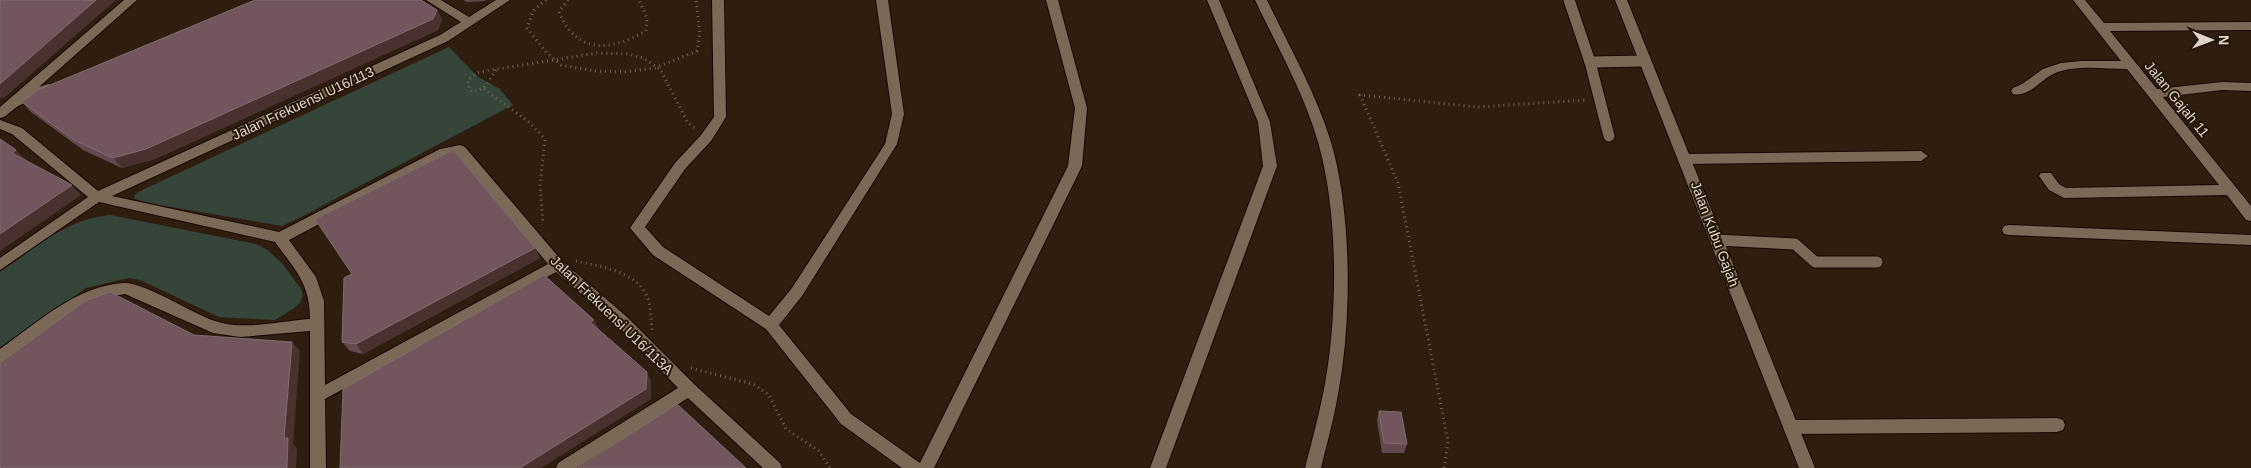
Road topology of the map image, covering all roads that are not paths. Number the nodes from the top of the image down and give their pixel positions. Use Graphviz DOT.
graph roads {
  1 [pos="131,0"];
  2 [pos="432,0"];
  3 [pos="504,0"];
  4 [pos="718,0"];
  5 [pos="882,0"];
  6 [pos="1052,0"];
  7 [pos="1213,0"];
  8 [pos="1262,0"];
  9 [pos="1569,0"];
  10 [pos="1621,0"];
  11 [pos="2079,0"];
  12 [pos="470,22"];
  13 [pos="2251,26"];
  14 [pos="2101,28"];
  15 [pos="1645,61"];
  16 [pos="1590,62"];
  17 [pos="2130,65"];
  18 [pos="57,84"];
  19 [pos="2251,87"];
  20 [pos="2016,91"];
  21 [pos="2154,94"];
  22 [pos="12,103"];
  23 [pos="0,114"];
  24 [pos="0,124"];
  25 [pos="1609,136"];
  26 [pos="1921,156"];
  27 [pos="1686,159"];
  28 [pos="2046,176"];
  29 [pos="2230,190"];
  30 [pos="98,197"];
  31 [pos="2251,216"];
  32 [pos="2009,230"];
  33 [pos="280,238"];
  34 [pos="1716,240"];
  35 [pos="2251,240"];
  36 [pos="1877,262"];
  37 [pos="0,265"];
  38 [pos="557,265"];
  39 [pos="317,324"];
  40 [pos="771,325"];
  41 [pos="0,356"];
  42 [pos="689,389"];
  43 [pos="316,397"];
  44 [pos="2057,424"];
  45 [pos="1791,427"];
  46 [pos="318,468"];
  47 [pos="564,468"];
  48 [pos="774,468"];
  49 [pos="915,468"];
  50 [pos="926,468"];
  51 [pos="1158,468"];
  52 [pos="1313,468"];
  53 [pos="1807,468"];
  1 -- 22 [label="street"];
  2 -- 12 [label="street"];
  3 -- 12 [label="street, Jalan Frekuensi U16/113"];
  4 -- 40 [label="street"];
  5 -- 40 [label="street"];
  6 -- 50 [label="street"];
  7 -- 51 [label="street"];
  8 -- 52 [label="street"];
  9 -- 16 [label="lane"];
  10 -- 15 [label="street, Jalan Kubu Gajah"];
  11 -- 14 [label="street, Jalan Gajah 11"];
  12 -- 30 [label="street, Jalan Frekuensi U16/113"];
  13 -- 14 [label="street"];
  14 -- 17 [label="street, Jalan Gajah 11"];
  15 -- 16 [label="lane"];
  15 -- 27 [label="street, Jalan Kubu Gajah"];
  16 -- 25 [label="lane"];
  17 -- 20 [label="street"];
  17 -- 21 [label="street, Jalan Gajah 11"];
  18 -- 22 [label="street"];
  19 -- 21 [label="street"];
  21 -- 29 [label="street, Jalan Gajah 11"];
  22 -- 23 [label="street"];
  24 -- 30 [label="street"];
  26 -- 27 [label="street"];
  27 -- 34 [label="street, Jalan Kubu Gajah"];
  28 -- 29 [label="street"];
  29 -- 31 [label="street, Jalan Gajah 11"];
  30 -- 33 [label="street"];
  30 -- 37 [label="street, Jalan Frekuensi U16/113"];
  32 -- 35 [label="street"];
  33 -- 38 [label="street, Jalan Frekuensi U16/113A"];
  33 -- 39 [label="street"];
  34 -- 36 [label="lane"];
  34 -- 45 [label="street, Jalan Kubu Gajah"];
  38 -- 42 [label="street, Jalan Frekuensi U16/113A"];
  38 -- 43 [label="street"];
  39 -- 41 [label="street"];
  39 -- 43 [label="street"];
  40 -- 49 [label="street"];
  42 -- 47 [label="street"];
  42 -- 48 [label="street, Jalan Frekuensi U16/113A"];
  43 -- 46 [label="street"];
  44 -- 45 [label="street"];
  45 -- 53 [label="street, Jalan Kubu Gajah"];
}
